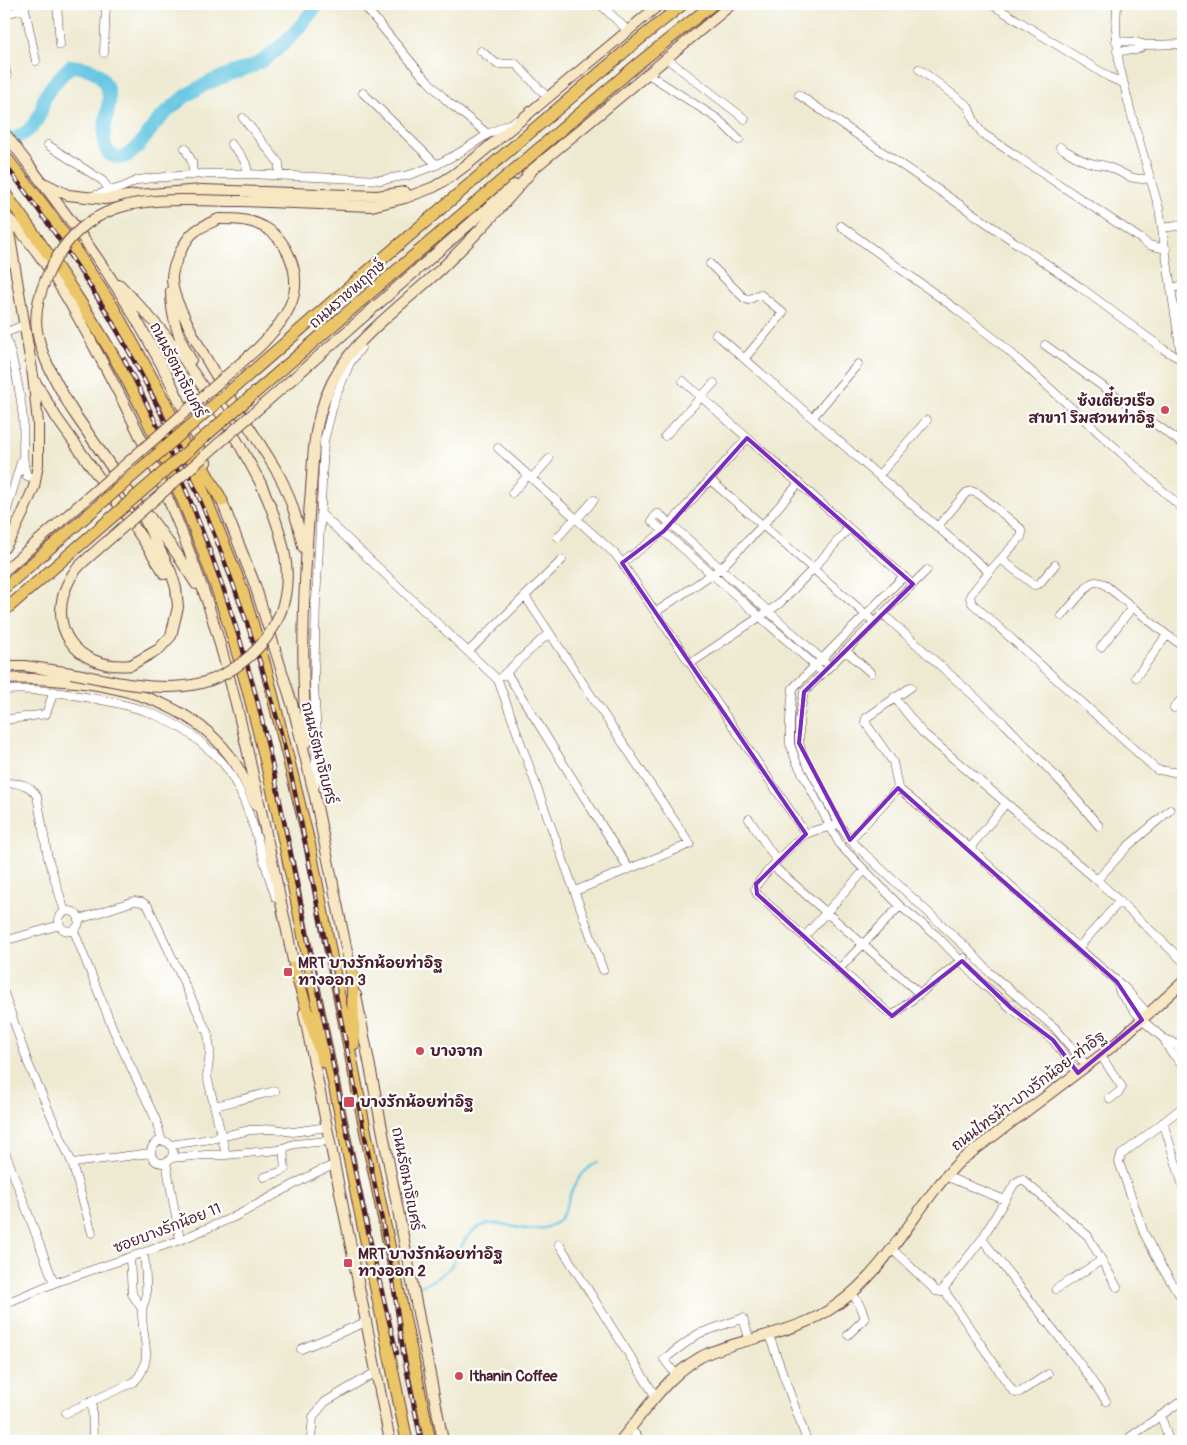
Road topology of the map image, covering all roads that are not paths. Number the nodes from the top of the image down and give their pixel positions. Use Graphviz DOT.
graph roads {
  1 [pos="57,4"];
  2 [pos="106,4"];
  3 [pos="361,4"];
  4 [pos="600,4"];
  5 [pos="660,4"];
  6 [pos="683,4"];
  7 [pos="713,4"];
  8 [pos="732,4"];
  9 [pos="991,4"];
  10 [pos="1117,4"];
  11 [pos="24,6"];
  12 [pos="4,15"];
  13 [pos="628,31"];
  14 [pos="1116,41"];
  15 [pos="1183,44"];
  16 [pos="60,45"];
  17 [pos="1146,45"];
  18 [pos="481,51"];
  19 [pos="1117,51"];
  20 [pos="104,53"];
  21 [pos="1183,56"];
  22 [pos="666,58"];
  23 [pos="36,61"];
  24 [pos="4,64"];
  25 [pos="919,69"];
  26 [pos="648,74"];
  27 [pos="4,80"];
  28 [pos="1123,83"];
  29 [pos="363,93"];
  30 [pos="799,96"];
  31 [pos="548,98"];
  32 [pos="525,116"];
  33 [pos="243,118"];
  34 [pos="744,120"];
  35 [pos="4,132"];
  36 [pos="488,134"];
  37 [pos="739,140"];
  38 [pos="231,144"];
  39 [pos="48,145"];
  40 [pos="1060,147"];
  41 [pos="185,148"];
  42 [pos="5,156"];
  43 [pos="437,165"];
  44 [pos="531,172"];
  45 [pos="247,174"];
  46 [pos="193,175"];
  47 [pos="279,176"];
  48 [pos="1150,178"];
  49 [pos="41,181"];
  50 [pos="434,187"];
  51 [pos="110,191"];
  52 [pos="4,192"];
  53 [pos="85,198"];
  54 [pos="4,214"];
  55 [pos="4,219"];
  56 [pos="1183,225"];
  57 [pos="841,226"];
  58 [pos="1163,228"];
  59 [pos="1166,249"];
  60 [pos="99,262"];
  61 [pos="710,264"];
  62 [pos="172,277"];
  63 [pos="1171,286"];
  64 [pos="1183,288"];
  65 [pos="24,325"];
  66 [pos="380,325"];
  67 [pos="4,332"];
  68 [pos="716,334"];
  69 [pos="1045,345"];
  70 [pos="745,358"];
  71 [pos="858,364"];
  72 [pos="1183,364"];
  73 [pos="33,376"];
  74 [pos="683,381"];
  75 [pos="714,383"];
  76 [pos="702,397"];
  77 [pos="214,402"];
  78 [pos="167,406"];
  79 [pos="813,417"];
  80 [pos="927,420"];
  81 [pos="665,436"];
  82 [pos="747,438"];
  83 [pos="1183,444"];
  84 [pos="498,448"];
  85 [pos="24,454"];
  86 [pos="549,459"];
  87 [pos="879,475"];
  88 [pos="530,477"];
  89 [pos="36,478"];
  90 [pos="120,478"];
  91 [pos="709,479"];
  92 [pos="799,483"];
  93 [pos="512,493"];
  94 [pos="594,500"];
  95 [pos="222,501"];
  96 [pos="1183,509"];
  97 [pos="320,514"];
  98 [pos="576,518"];
  99 [pos="4,520"];
  100 [pos="670,523"];
  101 [pos="763,525"];
  102 [pos="938,526"];
  103 [pos="849,528"];
  104 [pos="664,531"];
  105 [pos="558,537"];
  106 [pos="4,548"];
  107 [pos="1001,559"];
  108 [pos="562,560"];
  109 [pos="306,563"];
  110 [pos="622,563"];
  111 [pos="1055,565"];
  112 [pos="721,568"];
  113 [pos="813,569"];
  114 [pos="4,570"];
  115 [pos="927,570"];
  116 [pos="989,572"];
  117 [pos="713,574"];
  118 [pos="904,576"];
  119 [pos="913,584"];
  120 [pos="4,588"];
  121 [pos="524,596"];
  122 [pos="208,604"];
  123 [pos="178,607"];
  124 [pos="1132,608"];
  125 [pos="4,611"];
  126 [pos="770,611"];
  127 [pos="656,612"];
  128 [pos="883,614"];
  129 [pos="866,615"];
  130 [pos="1062,616"];
  131 [pos="761,617"];
  132 [pos="875,622"];
  133 [pos="549,632"];
  134 [pos="1168,635"];
  135 [pos="1183,646"];
  136 [pos="1101,647"];
  137 [pos="846,651"];
  138 [pos="468,652"];
  139 [pos="823,660"];
  140 [pos="691,663"];
  141 [pos="4,666"];
  142 [pos="816,666"];
  143 [pos="830,667"];
  144 [pos="506,672"];
  145 [pos="871,673"];
  146 [pos="824,674"];
  147 [pos="1136,677"];
  148 [pos="4,679"];
  149 [pos="498,680"];
  150 [pos="910,687"];
  151 [pos="4,690"];
  152 [pos="54,691"];
  153 [pos="894,697"];
  154 [pos="1183,697"];
  155 [pos="1174,708"];
  156 [pos="4,720"];
  157 [pos="1183,766"];
  158 [pos="1179,772"];
  159 [pos="309,773"];
  160 [pos="4,783"];
  161 [pos="898,788"];
  162 [pos="315,797"];
  163 [pos="1006,803"];
  164 [pos="1170,810"];
  165 [pos="749,819"];
  166 [pos="839,824"];
  167 [pos="1099,826"];
  168 [pos="830,827"];
  169 [pos="806,834"];
  170 [pos="850,840"];
  171 [pos="270,845"];
  172 [pos="970,848"];
  173 [pos="775,863"];
  174 [pos="629,869"];
  175 [pos="864,870"];
  176 [pos="1097,880"];
  177 [pos="575,891"];
  178 [pos="1120,901"];
  179 [pos="900,906"];
  180 [pos="65,912"];
  181 [pos="826,913"];
  182 [pos="80,919"];
  183 [pos="285,923"];
  184 [pos="60,925"];
  185 [pos="74,931"];
  186 [pos="804,937"];
  187 [pos="4,941"];
  188 [pos="862,945"];
  189 [pos="1078,948"];
  190 [pos="970,951"];
  191 [pos="962,961"];
  192 [pos="1183,961"];
  193 [pos="294,968"];
  194 [pos="839,969"];
  195 [pos="604,970"];
  196 [pos="352,974"];
  197 [pos="1183,982"];
  198 [pos="4,993"];
  199 [pos="919,993"];
  200 [pos="1145,1017"];
  201 [pos="1164,1039"];
  202 [pos="1183,1053"];
  203 [pos="1101,1056"];
  204 [pos="1183,1065"];
  205 [pos="1087,1066"];
  206 [pos="1078,1073"];
  207 [pos="355,1079"];
  208 [pos="275,1091"];
  209 [pos="1110,1099"];
  210 [pos="214,1106"];
  211 [pos="1183,1107"];
  212 [pos="1163,1122"];
  213 [pos="326,1127"];
  214 [pos="343,1128"];
  215 [pos="222,1136"];
  216 [pos="329,1141"];
  217 [pos="166,1143"];
  218 [pos="283,1148"];
  219 [pos="4,1149"];
  220 [pos="151,1153"];
  221 [pos="226,1155"];
  222 [pos="168,1160"];
  223 [pos="72,1163"];
  224 [pos="334,1165"];
  225 [pos="945,1176"];
  226 [pos="264,1177"];
  227 [pos="1183,1186"];
  228 [pos="1005,1200"];
  229 [pos="92,1233"];
  230 [pos="982,1239"];
  231 [pos="180,1240"];
  232 [pos="559,1244"];
  233 [pos="892,1249"];
  234 [pos="144,1253"];
  235 [pos="130,1258"];
  236 [pos="1102,1260"];
  237 [pos="54,1283"];
  238 [pos="1117,1287"];
  239 [pos="1056,1289"];
  240 [pos="944,1290"];
  241 [pos="852,1293"];
  242 [pos="1183,1300"];
  243 [pos="4,1304"];
  244 [pos="142,1309"];
  245 [pos="366,1322"];
  246 [pos="769,1335"];
  247 [pos="848,1335"];
  248 [pos="750,1341"];
  249 [pos="301,1348"];
  250 [pos="376,1372"];
  251 [pos="1048,1374"];
  252 [pos="676,1376"];
  253 [pos="656,1397"];
  254 [pos="1183,1400"];
  255 [pos="92,1401"];
  256 [pos="1106,1401"];
  257 [pos="66,1413"];
  258 [pos="1161,1416"];
  259 [pos="630,1429"];
  260 [pos="311,1438"];
  261 [pos="94,1441"];
  262 [pos="390,1441"];
  263 [pos="407,1441"];
  264 [pos="430,1441"];
  265 [pos="443,1441"];
  266 [pos="620,1441"];
  267 [pos="642,1441"];
  268 [pos="807,1441"];
  269 [pos="1128,1441"];
  270 [pos="1169,1441"];
  1 -- 16 [label="street"];
  2 -- 20 [label="street"];
  3 -- 36 [label="street"];
  4 -- 13 [label="street"];
  5 -- 13 [label="main road"];
  6 -- 120 [label="main road, ถนนราชพฤกษ์, bridge"];
  7 -- 125 [label="main road, ถนนราชพฤกษ์, bridge"];
  8 -- 22 [label="main road"];
  9 -- 28 [label="street"];
  10 -- 14 [label="street"];
  11 -- 12 [label="street"];
  11 -- 23 [label="street"];
  13 -- 31 [label="main road"];
  14 -- 17 [label="street"];
  14 -- 19 [label="street"];
  15 -- 17 [label="street"];
  15 -- 21 [label="street"];
  17 -- 19 [label="street"];
  18 -- 31 [label="street"];
  19 -- 28 [label="street"];
  22 -- 26 [label="main road"];
  22 -- 34 [label="street"];
  24 -- 27 [label="street"];
  25 -- 59 [label="street"];
  26 -- 37 [label="street"];
  26 -- 44 [label="main road"];
  28 -- 48 [label="street"];
  29 -- 43 [label="street"];
  30 -- 72 [label="street"];
  31 -- 32 [label="main road"];
  32 -- 36 [label="street"];
  32 -- 50 [label="main road"];
  33 -- 47 [label="street"];
  35 -- 49 [label="main road, ถนนรัตนาธิเบศร์"];
  36 -- 43 [label="street"];
  38 -- 45 [label="street"];
  39 -- 51 [label="street"];
  40 -- 48 [label="street"];
  41 -- 46 [label="street"];
  42 -- 78 [label="main road, ถนนรัตนาธิเบศร์"];
  43 -- 47 [label="street"];
  44 -- 66 [label="main road"];
  44 -- 123 [label="main road, bridge"];
  45 -- 46 [label="street"];
  45 -- 47 [label="street"];
  46 -- 51 [label="street"];
  48 -- 58 [label="street"];
  49 -- 53 [label="main road"];
  49 -- 60 [label="main road, ถนนรัตนาธิเบศร์"];
  50 -- 53 [label="main road"];
  50 -- 90 [label="main road, bridge"];
  51 -- 53 [label="street"];
  52 -- 214 [label="main road"];
  54 -- 122 [label="main road"];
  55 -- 65 [label="main road"];
  56 -- 58 [label="street"];
  57 -- 96 [label="street"];
  58 -- 59 [label="street"];
  59 -- 63 [label="street"];
  60 -- 77 [label="main road"];
  60 -- 95 [label="main road, ถนนรัตนาธิเบศร์"];
  61 -- 70 [label="street"];
  62 -- 77 [label="main road"];
  62 -- 109 [label="main road"];
  62 -- 114 [label="main road, bridge"];
  63 -- 64 [label="street"];
  63 -- 72 [label="street"];
  65 -- 67 [label="street"];
  65 -- 73 [label="main road"];
  66 -- 97 [label="street"];
  66 -- 109 [label="main road"];
  67 -- 85 [label="street"];
  68 -- 70 [label="street"];
  69 -- 83 [label="street"];
  70 -- 79 [label="street"];
  71 -- 79 [label="street"];
  73 -- 89 [label="main road"];
  73 -- 123 [label="main road"];
  74 -- 76 [label="street"];
  75 -- 76 [label="street"];
  76 -- 81 [label="street"];
  76 -- 82 [label="street"];
  77 -- 141 [label="main road, bridge"];
  78 -- 95 [label="main road"];
  78 -- 207 [label="main road, ถนนรัตนาธิเบศร์"];
  79 -- 87 [label="street"];
  80 -- 87 [label="street"];
  82 -- 91 [label="street"];
  82 -- 92 [label="street"];
  84 -- 88 [label="street"];
  85 -- 89 [label="street"];
  85 -- 99 [label="street"];
  86 -- 88 [label="street"];
  87 -- 102 [label="street"];
  88 -- 93 [label="street"];
  88 -- 98 [label="street"];
  89 -- 106 [label="main road"];
  90 -- 122 [label="main road"];
  90 -- 123 [label="main road"];
  91 -- 100 [label="street"];
  91 -- 101 [label="street"];
  92 -- 101 [label="street"];
  92 -- 103 [label="street"];
  94 -- 98 [label="street"];
  95 -- 159 [label="main road, ถนนรัตนาธิเบศร์"];
  97 -- 138 [label="street"];
  97 -- 162 [label="street"];
  98 -- 105 [label="street"];
  98 -- 110 [label="street"];
  100 -- 104 [label="street"];
  100 -- 104 [label="street"];
  100 -- 112 [label="street"];
  101 -- 112 [label="street"];
  101 -- 113 [label="street"];
  102 -- 107 [label="street"];
  102 -- 116 [label="street"];
  103 -- 113 [label="street"];
  103 -- 118 [label="street"];
  104 -- 110 [label="street"];
  104 -- 117 [label="street"];
  107 -- 111 [label="street"];
  107 -- 116 [label="street"];
  108 -- 121 [label="street"];
  109 -- 159 [label="main road"];
  110 -- 127 [label="street"];
  112 -- 117 [label="street"];
  112 -- 126 [label="street"];
  113 -- 126 [label="street"];
  113 -- 129 [label="street"];
  115 -- 119 [label="street"];
  116 -- 158 [label="street"];
  117 -- 127 [label="street"];
  117 -- 131 [label="street"];
  118 -- 119 [label="street"];
  118 -- 129 [label="street"];
  119 -- 128 [label="street"];
  121 -- 133 [label="street"];
  121 -- 138 [label="street"];
  122 -- 171 [label="main road"];
  124 -- 130 [label="street"];
  124 -- 134 [label="street"];
  124 -- 136 [label="street"];
  126 -- 131 [label="street"];
  126 -- 139 [label="street"];
  127 -- 140 [label="street"];
  128 -- 132 [label="street"];
  128 -- 167 [label="street"];
  129 -- 132 [label="street"];
  129 -- 139 [label="street"];
  131 -- 140 [label="street"];
  131 -- 142 [label="street"];
  132 -- 137 [label="street"];
  133 -- 144 [label="street"];
  133 -- 174 [label="street"];
  134 -- 135 [label="street"];
  134 -- 147 [label="street"];
  137 -- 143 [label="street"];
  137 -- 145 [label="street"];
  138 -- 149 [label="street"];
  139 -- 142 [label="street"];
  139 -- 143 [label="street"];
  140 -- 169 [label="street"];
  142 -- 146 [label="street"];
  142 -- 168 [label="street"];
  143 -- 146 [label="street"];
  144 -- 149 [label="street"];
  144 -- 174 [label="street"];
  146 -- 166 [label="street"];
  148 -- 171 [label="main road"];
  149 -- 177 [label="street"];
  150 -- 153 [label="street"];
  151 -- 152 [label="street"];
  152 -- 156 [label="street"];
  152 -- 183 [label="street"];
  153 -- 161 [label="street"];
  153 -- 163 [label="street"];
  154 -- 155 [label="street"];
  157 -- 158 [label="street"];
  159 -- 162 [label="main road, ถนนรัตนาธิเบศร์"];
  160 -- 180 [label="street"];
  161 -- 170 [label="street"];
  161 -- 172 [label="street"];
  162 -- 196 [label="main road, ถนนรัตนาธิเบศร์"];
  163 -- 172 [label="street"];
  163 -- 176 [label="street"];
  164 -- 176 [label="street"];
  165 -- 173 [label="street"];
  166 -- 168 [label="street"];
  166 -- 170 [label="street"];
  168 -- 169 [label="street"];
  168 -- 175 [label="street"];
  169 -- 173 [label="street"];
  170 -- 190 [label="street"];
  171 -- 183 [label="main road"];
  172 -- 189 [label="street"];
  173 -- 181 [label="street"];
  173 -- 186 [label="street"];
  174 -- 177 [label="street"];
  175 -- 179 [label="street"];
  175 -- 181 [label="street"];
  176 -- 178 [label="street"];
  177 -- 195 [label="street"];
  178 -- 189 [label="street"];
  178 -- 192 [label="street"];
  179 -- 188 [label="street"];
  179 -- 191 [label="street"];
  180 -- 182 [label="street"];
  180 -- 184 [label="street"];
  181 -- 186 [label="street"];
  181 -- 188 [label="street"];
  182 -- 185 [label="street"];
  182 -- 210 [label="street"];
  183 -- 193 [label="main road"];
  184 -- 185 [label="street"];
  184 -- 187 [label="street"];
  185 -- 217 [label="street"];
  186 -- 194 [label="street"];
  188 -- 194 [label="street"];
  188 -- 199 [label="street"];
  189 -- 200 [label="street"];
  190 -- 191 [label="street"];
  190 -- 205 [label="street"];
  191 -- 199 [label="street"];
  191 -- 206 [label="street"];
  193 -- 213 [label="main road"];
  193 -- 214 [label="main road"];
  194 -- 199 [label="street"];
  196 -- 207 [label="main road"];
  196 -- 265 [label="main road, ถนนรัตนาธิเบศร์"];
  197 -- 200 [label="main road, ถนนไทรม้า-บางรักน้อย-ท่าอิฐ"];
  198 -- 223 [label="street"];
  200 -- 201 [label="street"];
  200 -- 203 [label="main road, ถนนไทรม้า-บางรักน้อย-ท่าอิฐ"];
  201 -- 202 [label="street"];
  201 -- 204 [label="street"];
  203 -- 205 [label="main road, ถนนไทรม้า-บางรักน้อย-ท่าอิฐ"];
  203 -- 209 [label="street"];
  205 -- 206 [label="main road, ถนนไทรม้า-บางรักน้อย-ท่าอิฐ"];
  206 -- 225 [label="main road, ถนนไทรม้า-บางรักน้อย-ท่าอิฐ"];
  207 -- 264 [label="main road, ถนนรัตนาธิเบศร์"];
  208 -- 210 [label="street"];
  210 -- 215 [label="street"];
  211 -- 212 [label="street"];
  212 -- 227 [label="street"];
  212 -- 242 [label="street"];
  213 -- 215 [label="street"];
  213 -- 216 [label="main road"];
  214 -- 263 [label="main road"];
  215 -- 217 [label="street"];
  215 -- 221 [label="street"];
  216 -- 218 [label="street"];
  216 -- 224 [label="main road"];
  217 -- 220 [label="street"];
  217 -- 222 [label="street"];
  218 -- 221 [label="street"];
  218 -- 226 [label="street"];
  219 -- 237 [label="street"];
  220 -- 222 [label="street"];
  220 -- 223 [label="street"];
  221 -- 222 [label="street"];
  222 -- 231 [label="street"];
  223 -- 229 [label="street"];
  224 -- 231 [label="street, ซอยบางรักน้อย 11"];
  224 -- 245 [label="main road"];
  225 -- 228 [label="street"];
  225 -- 233 [label="main road, ถนนไทรม้า-บางรักน้อย-ท่าอิฐ"];
  228 -- 230 [label="street"];
  228 -- 236 [label="street"];
  230 -- 240 [label="street"];
  230 -- 256 [label="street"];
  231 -- 234 [label="street, ซอยบางรักน้อย 11"];
  232 -- 253 [label="street"];
  233 -- 240 [label="street"];
  233 -- 241 [label="main road, ถนนไทรม้า-บางรักน้อย-ท่าอิฐ"];
  234 -- 235 [label="street, ซอยบางรักน้อย 11"];
  234 -- 244 [label="street"];
  235 -- 237 [label="street, ซอยบางรักน้อย 11"];
  235 -- 244 [label="street"];
  236 -- 238 [label="street"];
  236 -- 239 [label="street"];
  237 -- 243 [label="street, ซอยบางรักน้อย 11"];
  240 -- 251 [label="street"];
  241 -- 246 [label="main road, ถนนไทรม้า-บางรักน้อย-ท่าอิฐ"];
  241 -- 247 [label="street"];
  244 -- 255 [label="street"];
  245 -- 249 [label="street"];
  245 -- 250 [label="main road"];
  246 -- 248 [label="main road, ถนนไทรม้า-บางรักน้อย-ท่าอิฐ"];
  246 -- 268 [label="street"];
  248 -- 252 [label="main road, ถนนไทรม้า-บางรักน้อย-ท่าอิฐ"];
  248 -- 252 [label="street"];
  250 -- 260 [label="street"];
  250 -- 262 [label="main road"];
  252 -- 253 [label="main road, ถนนไทรม้า-บางรักน้อย-ท่าอิฐ"];
  253 -- 259 [label="main road, ถนนไทรม้า-บางรักน้อย-ท่าอิฐ"];
  254 -- 258 [label="street"];
  255 -- 257 [label="street"];
  255 -- 261 [label="street"];
  258 -- 269 [label="street"];
  258 -- 270 [label="street"];
  259 -- 266 [label="main road, ถนนไทรม้า-บางรักน้อย-ท่าอิฐ"];
  259 -- 267 [label="street"];
}
